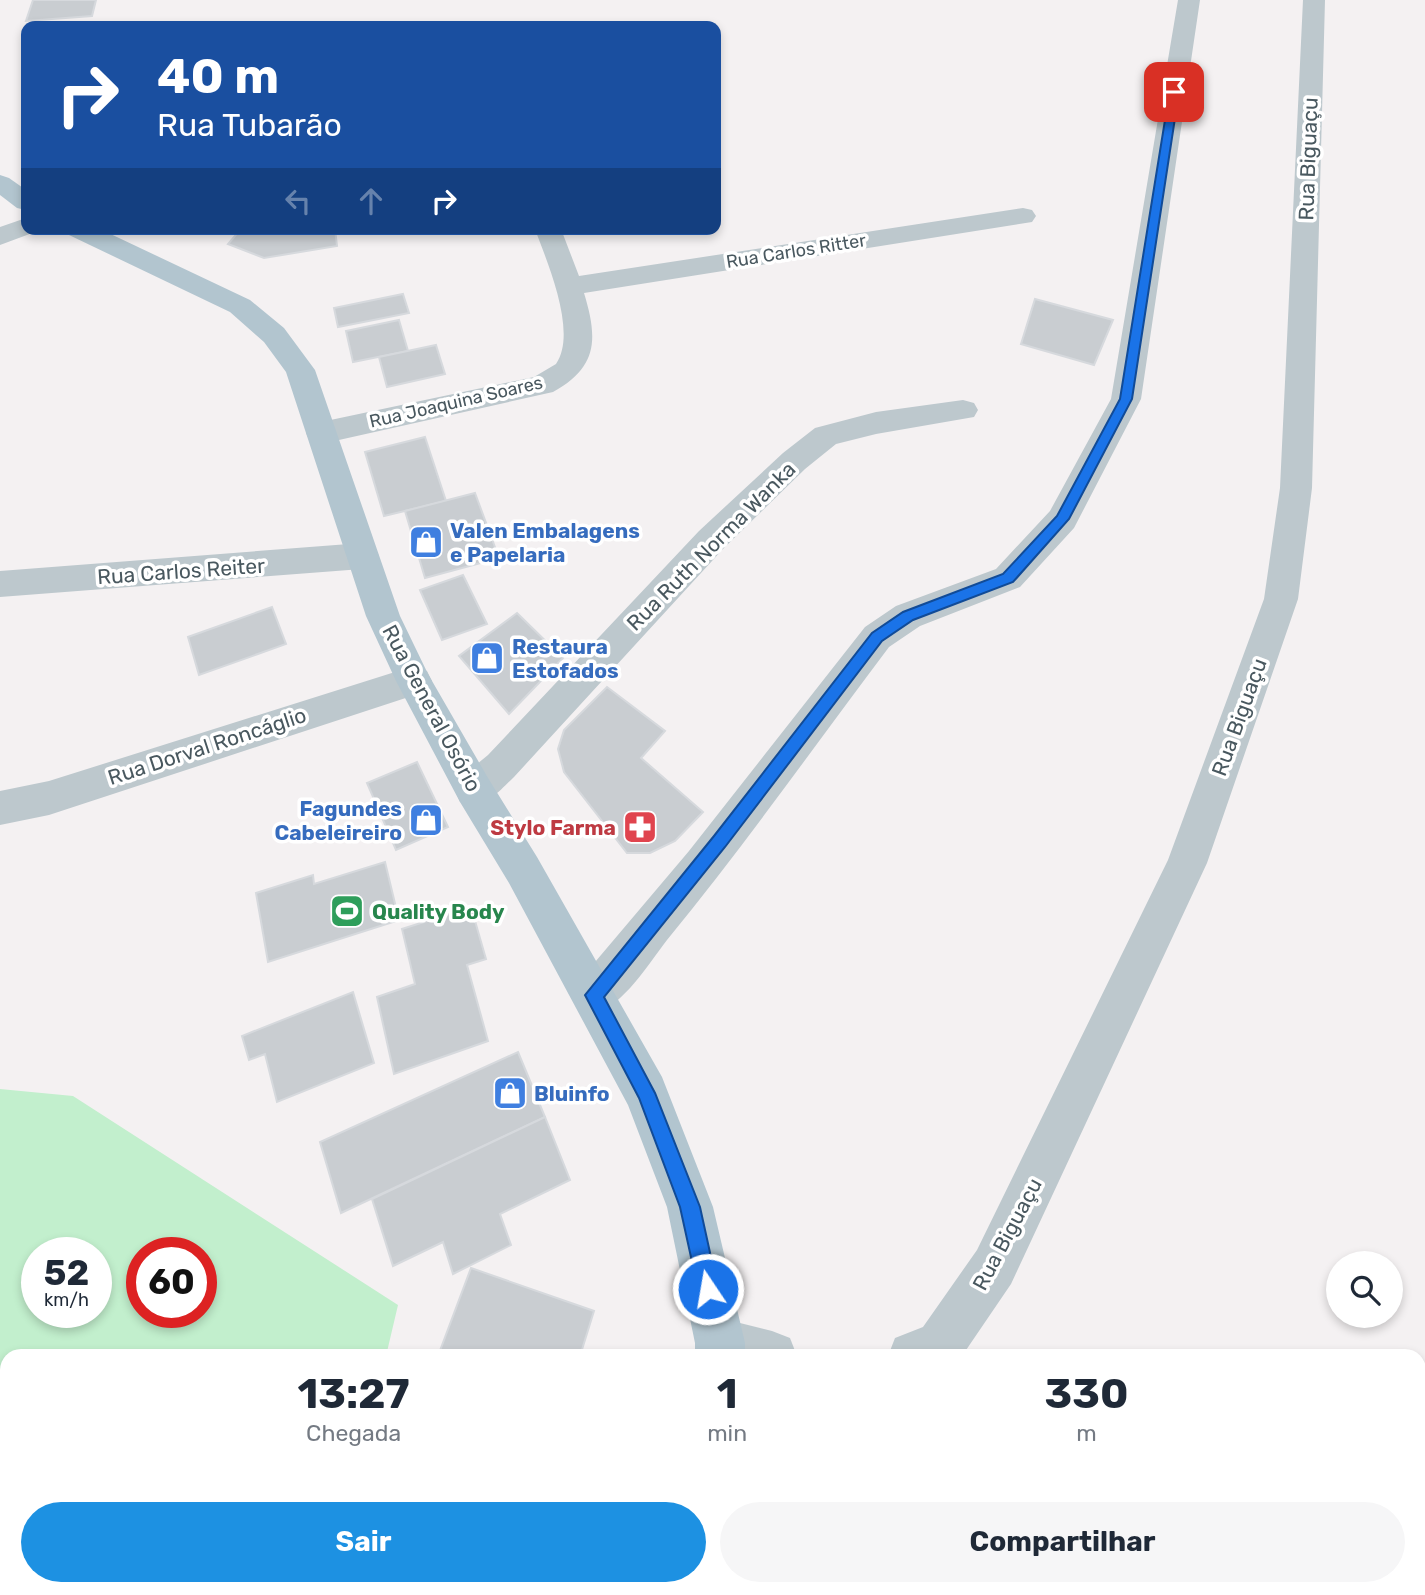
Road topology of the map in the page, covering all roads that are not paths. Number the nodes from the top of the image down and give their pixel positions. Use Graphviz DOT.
graph roads {
  1 [pos="1189,0"];
  2 [pos="1314,0"];
  3 [pos="1023,216"];
  4 [pos="21,228"];
  5 [pos="91,235"];
  6 [pos="550,235"];
  7 [pos="0,237"];
  8 [pos="570,286"];
  9 [pos="963,410"];
  10 [pos="321,433"];
  11 [pos="362,556"];
  12 [pos="0,584"];
  13 [pos="414,681"];
  14 [pos="474,790"];
  15 [pos="0,808"];
  16 [pos="594,995"];
  17 [pos="720,1349"];
  18 [pos="930,1349"];
  1 -- 16 [label="street"];
  2 -- 18 [label="street, Rua Biguaçu"];
  3 -- 8 [label="street, Rua Carlos Ritter"];
  4 -- 7 [label="street"];
  5 -- 10 [label="main road, Rua General Osório"];
  6 -- 8 [label="street, Rua Joaquina Soares"];
  8 -- 10 [label="street, Rua Joaquina Soares"];
  9 -- 14 [label="street, Rua Ruth Norma Wanka"];
  10 -- 11 [label="main road, Rua General Osório"];
  11 -- 12 [label="street, Rua Carlos Reiter"];
  11 -- 13 [label="main road, Rua General Osório"];
  13 -- 14 [label="main road, Rua General Osório"];
  13 -- 15 [label="street, Rua Dorval Roncáglio"];
  14 -- 16 [label="main road, Rua General Osório"];
  16 -- 17 [label="main road, Rua General Osório"];
}
